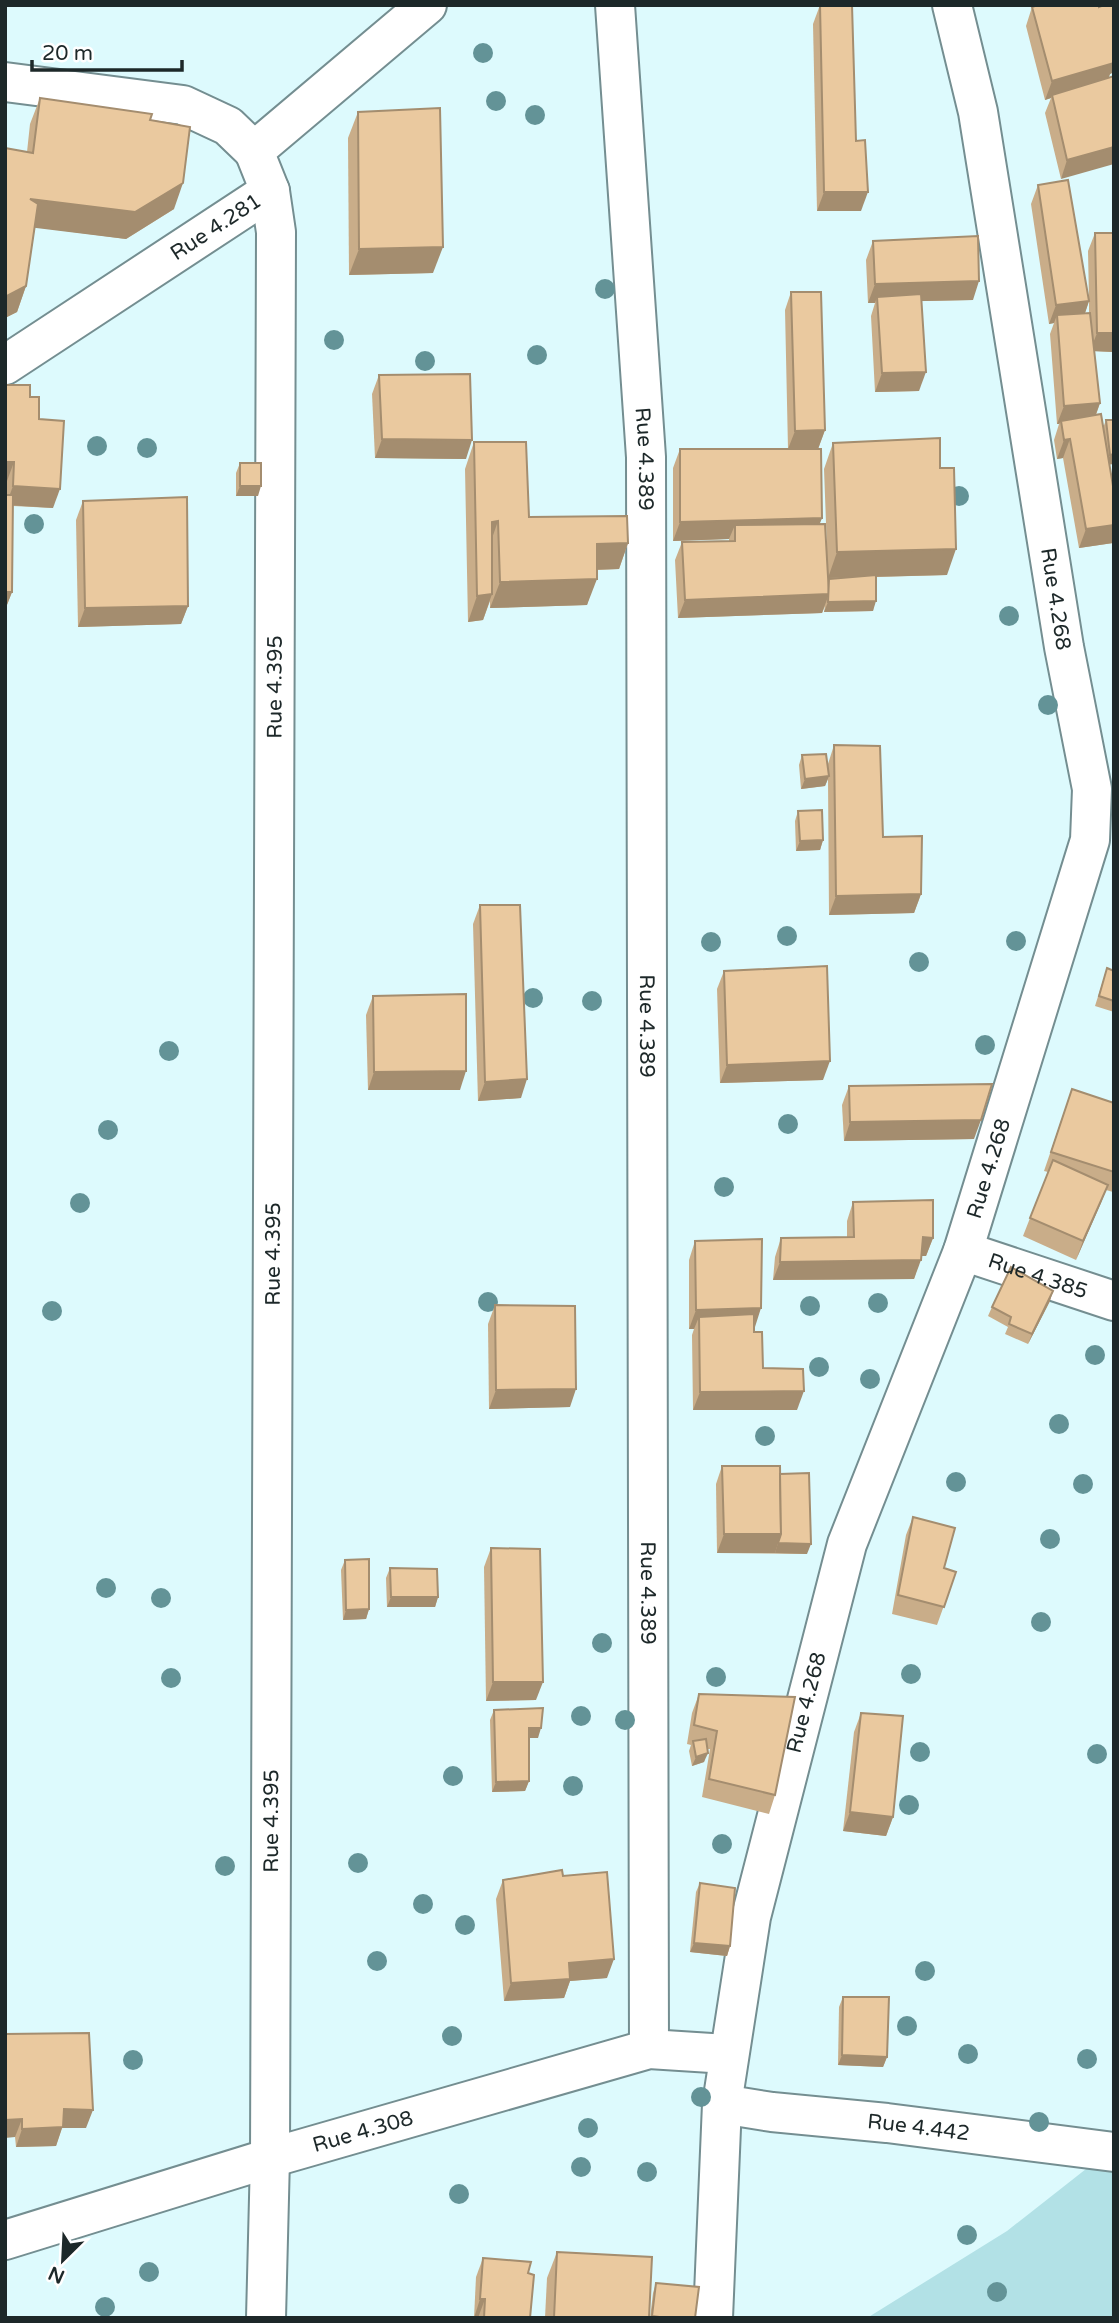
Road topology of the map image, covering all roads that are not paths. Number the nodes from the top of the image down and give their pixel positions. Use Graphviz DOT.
graph roads {
  1 [pos="427,5"];
  2 [pos="615,5"];
  3 [pos="952,5"];
  4 [pos="5,82"];
  5 [pos="254,151"];
  6 [pos="270,191"];
  7 [pos="5,365"];
  8 [pos="1103,793"];
  9 [pos="963,1251"];
  10 [pos="1114,1301"];
  11 [pos="649,2049"];
  12 [pos="727,2054"];
  13 [pos="722,2104"];
  14 [pos="1114,2152"];
  15 [pos="270,2158"];
  16 [pos="5,2240"];
  17 [pos="266,2318"];
  18 [pos="713,2318"];
  1 -- 5 [label="street"];
  2 -- 11 [label="street, Rue 4.389"];
  3 -- 8 [label="street, Rue 4.268"];
  4 -- 5 [label="street"];
  5 -- 6 [label="street, Rue 4.281"];
  6 -- 7 [label="street, Rue 4.281"];
  6 -- 15 [label="street, Rue 4.395"];
  8 -- 9 [label="street, Rue 4.268"];
  9 -- 10 [label="street, Rue 4.385"];
  9 -- 12 [label="street, Rue 4.268"];
  11 -- 12 [label="street, Rue 4.308"];
  11 -- 15 [label="street, Rue 4.308"];
  12 -- 13 [label="street, Rue 4.268"];
  13 -- 14 [label="street, Rue 4.442"];
  13 -- 18 [label="street, Rue 4.268"];
  15 -- 16 [label="street, Rue 4.308"];
  15 -- 17 [label="street, Rue 4.395"];
}
